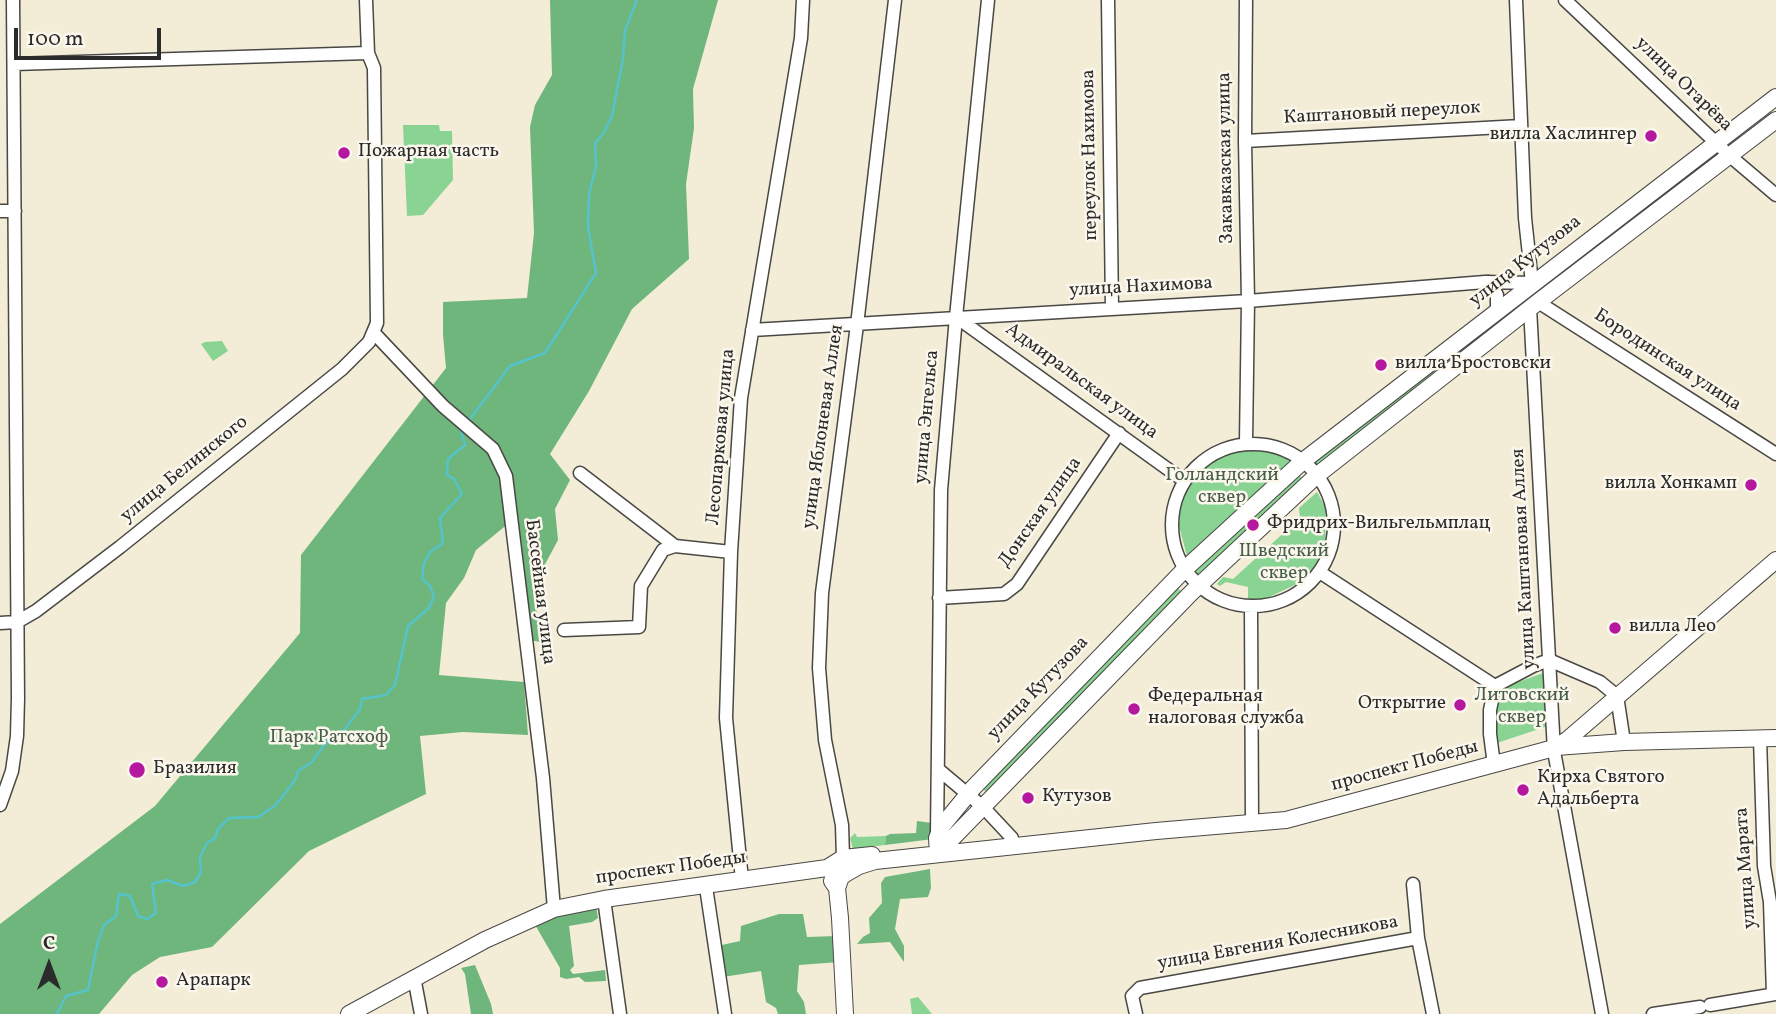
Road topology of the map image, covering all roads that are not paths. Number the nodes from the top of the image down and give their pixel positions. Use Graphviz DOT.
graph roads {
  1 [pos="12,0"];
  2 [pos="366,0"];
  3 [pos="803,0"];
  4 [pos="895,0"];
  5 [pos="988,0"];
  6 [pos="1108,0"];
  7 [pos="1246,0"];
  8 [pos="1516,0"];
  9 [pos="1565,0"];
  10 [pos="368,52"];
  11 [pos="14,64"];
  12 [pos="1776,97"];
  13 [pos="1776,120"];
  14 [pos="1521,126"];
  15 [pos="1245,141"];
  16 [pos="1715,142"];
  17 [pos="1730,156"];
  18 [pos="1776,195"];
  19 [pos="0,211"];
  20 [pos="15,211"];
  21 [pos="1488,282"];
  22 [pos="1532,283"];
  23 [pos="1248,301"];
  24 [pos="1534,305"];
  25 [pos="1112,309"];
  26 [pos="1497,310"];
  27 [pos="956,317"];
  28 [pos="857,325"];
  29 [pos="375,328"];
  30 [pos="752,330"];
  31 [pos="1119,433"];
  32 [pos="1246,442"];
  33 [pos="1776,454"];
  34 [pos="1303,461"];
  35 [pos="580,473"];
  36 [pos="1316,476"];
  37 [pos="1183,480"];
  38 [pos="675,546"];
  39 [pos="731,552"];
  40 [pos="1776,560"];
  41 [pos="1185,569"];
  42 [pos="1321,573"];
  43 [pos="1199,586"];
  44 [pos="939,598"];
  45 [pos="1251,608"];
  46 [pos="17,622"];
  47 [pos="0,623"];
  48 [pos="564,630"];
  49 [pos="1549,660"];
  50 [pos="1495,686"];
  51 [pos="1617,696"];
  52 [pos="1768,738"];
  53 [pos="1624,742"];
  54 [pos="1554,748"];
  55 [pos="1494,765"];
  56 [pos="939,770"];
  57 [pos="967,795"];
  58 [pos="0,805"];
  59 [pos="983,807"];
  60 [pos="1252,823"];
  61 [pos="1015,842"];
  62 [pos="940,846"];
  63 [pos="844,858"];
  64 [pos="808,871"];
  65 [pos="742,880"];
  66 [pos="1413,884"];
  67 [pos="706,887"];
  68 [pos="837,888"];
  69 [pos="604,899"];
  70 [pos="554,909"];
  71 [pos="1418,939"];
  72 [pos="414,977"];
  73 [pos="1774,994"];
  74 [pos="349,1014"];
  75 [pos="421,1014"];
  76 [pos="620,1014"];
  77 [pos="725,1014"];
  78 [pos="845,1014"];
  79 [pos="1136,1014"];
  80 [pos="1433,1014"];
  81 [pos="1602,1014"];
  82 [pos="1653,1014"];
  1 -- 11 [label="street"];
  2 -- 10 [label="street"];
  3 -- 30 [label="street, Лесопарковая улица"];
  4 -- 28 [label="street, улица Яблоневая Аллея"];
  5 -- 27 [label="street, улица Энгельса"];
  6 -- 25 [label="street, переулок Нахимова"];
  7 -- 15 [label="street, Закавказская улица"];
  8 -- 14 [label="street"];
  9 -- 16 [label="street, улица Огарёва"];
  10 -- 11 [label="street"];
  10 -- 29 [label="street"];
  11 -- 20 [label="street"];
  12 -- 16 [label="main road, улица Кутузова"];
  13 -- 17 [label="main road, улица Кутузова"];
  14 -- 15 [label="street, Каштановый переулок"];
  14 -- 22 [label="street"];
  15 -- 23 [label="street, Закавказская улица"];
  16 -- 17 [label="street, улица Огарёва"];
  16 -- 22 [label="main road, улица Кутузова"];
  17 -- 18 [label="street, улица Огарёва"];
  17 -- 24 [label="main road, улица Кутузова"];
  19 -- 20 [label="street"];
  20 -- 46 [label="street"];
  21 -- 22 [label="street, улица Нахимова"];
  21 -- 23 [label="street, улица Нахимова"];
  21 -- 26 [label="street"];
  22 -- 26 [label="main road, улица Кутузова"];
  23 -- 25 [label="street, улица Нахимова"];
  23 -- 32 [label="street, Закавказская улица"];
  24 -- 33 [label="street, Бородинская улица"];
  24 -- 36 [label="main road, улица Кутузова"];
  24 -- 49 [label="street, улица Каштановая Аллея"];
  25 -- 27 [label="street, улица Нахимова"];
  26 -- 34 [label="main road, улица Кутузова"];
  27 -- 28 [label="street, улица Нахимова"];
  27 -- 31 [label="street, Адмиральская улица"];
  27 -- 44 [label="street, улица Энгельса"];
  28 -- 30 [label="street, улица Нахимова"];
  28 -- 63 [label="street, улица Яблоневая Аллея"];
  29 -- 46 [label="street, улица Белинского"];
  29 -- 70 [label="street, Бассейная улица"];
  30 -- 39 [label="street, Лесопарковая улица"];
  31 -- 37 [label="street, Адмиральская улица"];
  31 -- 44 [label="street, Донская улица"];
  32 -- 34 [label="street"];
  32 -- 37 [label="street"];
  34 -- 36 [label="street"];
  34 -- 41 [label="main road, улица Кутузова"];
  35 -- 38 [label="street"];
  36 -- 42 [label="street"];
  36 -- 43 [label="main road, улица Кутузова"];
  37 -- 41 [label="street"];
  38 -- 39 [label="street"];
  38 -- 48 [label="street"];
  39 -- 65 [label="street, Лесопарковая улица"];
  40 -- 51 [label="main road, проспект Победы"];
  41 -- 43 [label="street"];
  41 -- 57 [label="main road, улица Кутузова"];
  42 -- 45 [label="street"];
  42 -- 50 [label="street"];
  43 -- 45 [label="street"];
  43 -- 59 [label="main road, улица Кутузова"];
  44 -- 56 [label="street, улица Энгельса"];
  45 -- 60 [label="street"];
  46 -- 47 [label="street, улица Белинского"];
  46 -- 58 [label="street"];
  49 -- 50 [label="street"];
  49 -- 51 [label="street"];
  49 -- 54 [label="street, улица Каштановая Аллея"];
  50 -- 55 [label="street"];
  51 -- 53 [label="street"];
  51 -- 54 [label="main road, проспект Победы"];
  52 -- 53 [label="main road"];
  52 -- 73 [label="street, улица Марата"];
  53 -- 54 [label="main road"];
  54 -- 55 [label="main road, проспект Победы"];
  54 -- 81 [label="street, улица Каштановая Аллея"];
  55 -- 60 [label="main road, проспект Победы"];
  56 -- 57 [label="street"];
  56 -- 62 [label="street, улица Энгельса"];
  57 -- 59 [label="street"];
  57 -- 62 [label="main road, улица Кутузова"];
  59 -- 61 [label="street"];
  59 -- 62 [label="main road, улица Кутузова"];
  60 -- 61 [label="main road, проспект Победы"];
  61 -- 62 [label="main road, проспект Победы"];
  62 -- 63 [label="main road, проспект Победы"];
  62 -- 68 [label="main road, проспект Победы"];
  63 -- 64 [label="main road, проспект Победы"];
  64 -- 65 [label="main road, проспект Победы"];
  64 -- 68 [label="main road"];
  65 -- 67 [label="main road, проспект Победы"];
  66 -- 71 [label="street"];
  67 -- 69 [label="main road, проспект Победы"];
  67 -- 77 [label="street"];
  68 -- 78 [label="main road"];
  69 -- 70 [label="main road, проспект Победы"];
  69 -- 76 [label="street"];
  70 -- 72 [label="main road, проспект Победы"];
  71 -- 79 [label="street, улица Евгения Колесникова"];
  71 -- 80 [label="street, улица Евгения Колесникова"];
  72 -- 74 [label="main road, проспект Победы"];
  72 -- 75 [label="street"];
  73 -- 82 [label="street"];
}
